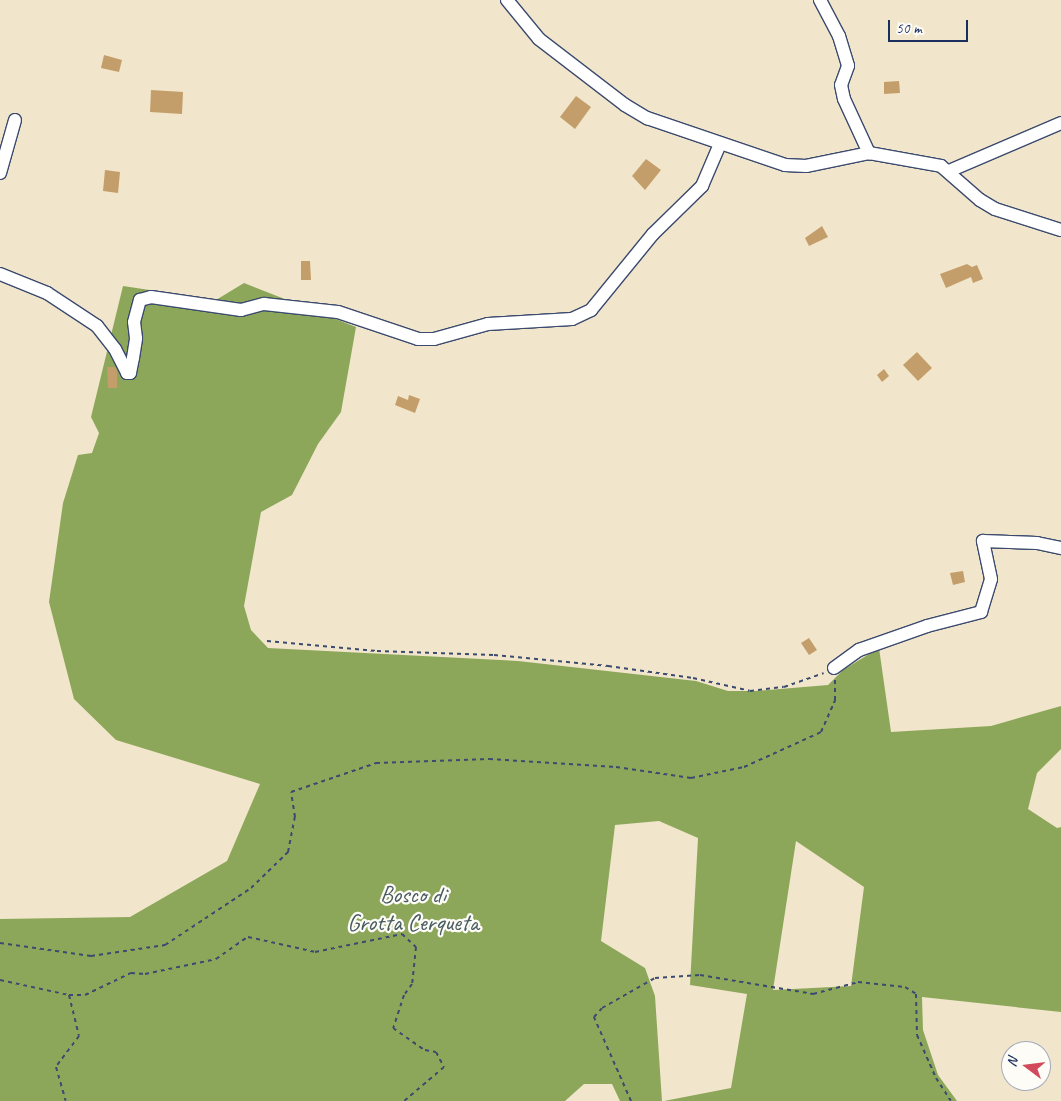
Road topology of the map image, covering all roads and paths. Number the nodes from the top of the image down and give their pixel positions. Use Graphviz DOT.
graph roads {
  1 [pos="507,0"];
  2 [pos="820,0"];
  3 [pos="16,120"];
  4 [pos="1061,123"];
  5 [pos="720,144"];
  6 [pos="869,153"];
  7 [pos="950,171"];
  8 [pos="0,173"];
  9 [pos="1061,230"];
  10 [pos="0,274"];
  11 [pos="1061,548"];
  12 [pos="267,641"];
  13 [pos="834,668"];
  14 [pos="0,943"];
  15 [pos="0,980"];
  16 [pos="69,995"];
  17 [pos="66,1101"];
  18 [pos="404,1101"];
  19 [pos="632,1101"];
  20 [pos="951,1101"];
  1 -- 5 [label="street"];
  2 -- 6 [label="street"];
  3 -- 8 [label="street"];
  4 -- 7 [label="street"];
  5 -- 6 [label="street"];
  5 -- 10 [label="street"];
  6 -- 7 [label="street"];
  7 -- 9 [label="street"];
  11 -- 13 [label="street"];
  12 -- 13 [label="path"];
  13 -- 14 [label="path"];
  15 -- 16 [label="path"];
  16 -- 17 [label="path"];
  16 -- 18 [label="path"];
  19 -- 20 [label="path"];
}
